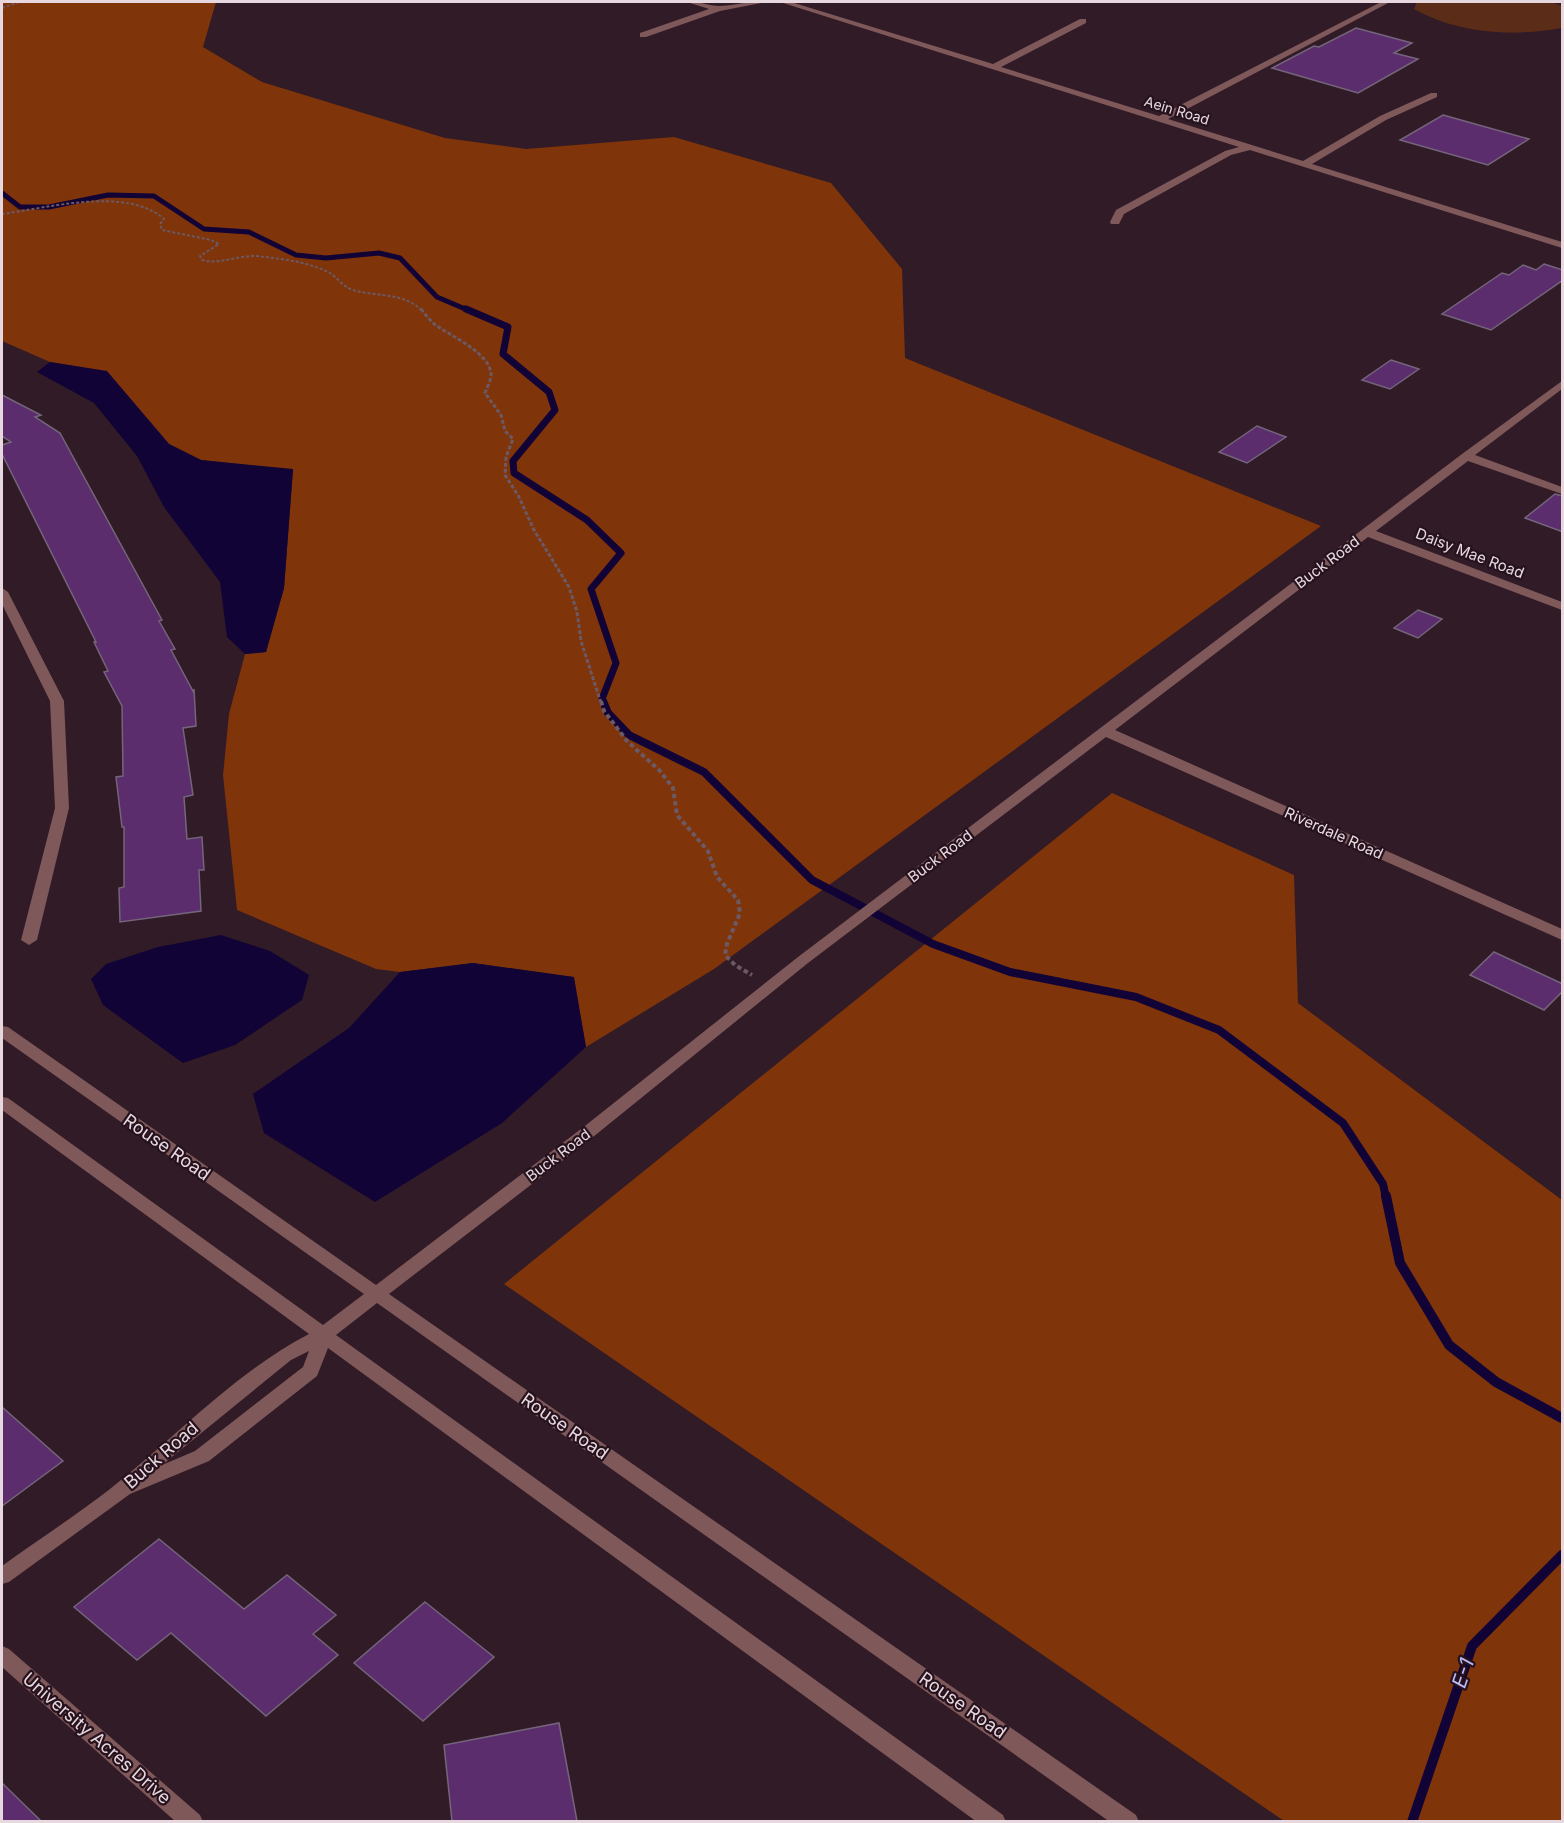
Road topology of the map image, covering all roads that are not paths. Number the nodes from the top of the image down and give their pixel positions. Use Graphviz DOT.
graph roads {
  1 [pos="691,2"];
  2 [pos="762,2"];
  3 [pos="784,2"];
  4 [pos="1386,2"];
  5 [pos="718,9"];
  6 [pos="1083,21"];
  7 [pos="643,35"];
  8 [pos="994,67"];
  9 [pos="1434,95"];
  10 [pos="1161,119"];
  11 [pos="1251,147"];
  12 [pos="1304,164"];
  13 [pos="1115,222"];
  14 [pos="1563,245"];
  15 [pos="1563,384"];
  16 [pos="1466,456"];
  17 [pos="1563,491"];
  18 [pos="1366,532"];
  19 [pos="2,592"];
  20 [pos="1563,606"];
  21 [pos="1105,730"];
  22 [pos="1563,935"];
  23 [pos="29,940"];
  24 [pos="2,1031"];
  25 [pos="2,1102"];
  26 [pos="377,1294"];
  27 [pos="323,1335"];
  28 [pos="180,1437"];
  29 [pos="202,1456"];
  30 [pos="117,1494"];
  31 [pos="2,1576"];
  32 [pos="2,1655"];
  33 [pos="192,1821"];
  34 [pos="995,1821"];
  35 [pos="1128,1821"];
  1 -- 5 [label="street"];
  2 -- 5 [label="street"];
  3 -- 8 [label="street, Aein Road"];
  4 -- 10 [label="street"];
  5 -- 7 [label="street"];
  6 -- 8 [label="street"];
  8 -- 10 [label="street, Aein Road"];
  9 -- 12 [label="street"];
  10 -- 11 [label="street, Aein Road"];
  11 -- 12 [label="street, Aein Road"];
  11 -- 13 [label="street"];
  12 -- 14 [label="street, Aein Road"];
  15 -- 16 [label="street, Buck Road"];
  16 -- 17 [label="street"];
  16 -- 18 [label="street, Buck Road"];
  18 -- 20 [label="street, Daisy Mae Road"];
  18 -- 21 [label="street, Buck Road"];
  19 -- 23 [label="street"];
  21 -- 22 [label="street, Riverdale Road"];
  21 -- 26 [label="street, Buck Road"];
  24 -- 26 [label="street, Rouse Road"];
  25 -- 27 [label="street"];
  26 -- 27 [label="street, Buck Road"];
  26 -- 35 [label="street, Rouse Road"];
  27 -- 28 [label="street, Buck Road"];
  27 -- 29 [label="street, Buck Road"];
  27 -- 34 [label="street"];
  28 -- 29 [label="street"];
  28 -- 30 [label="street, Buck Road"];
  29 -- 30 [label="street, Buck Road"];
  30 -- 31 [label="street, Buck Road"];
  32 -- 33 [label="street, University Acres Drive"];
}
